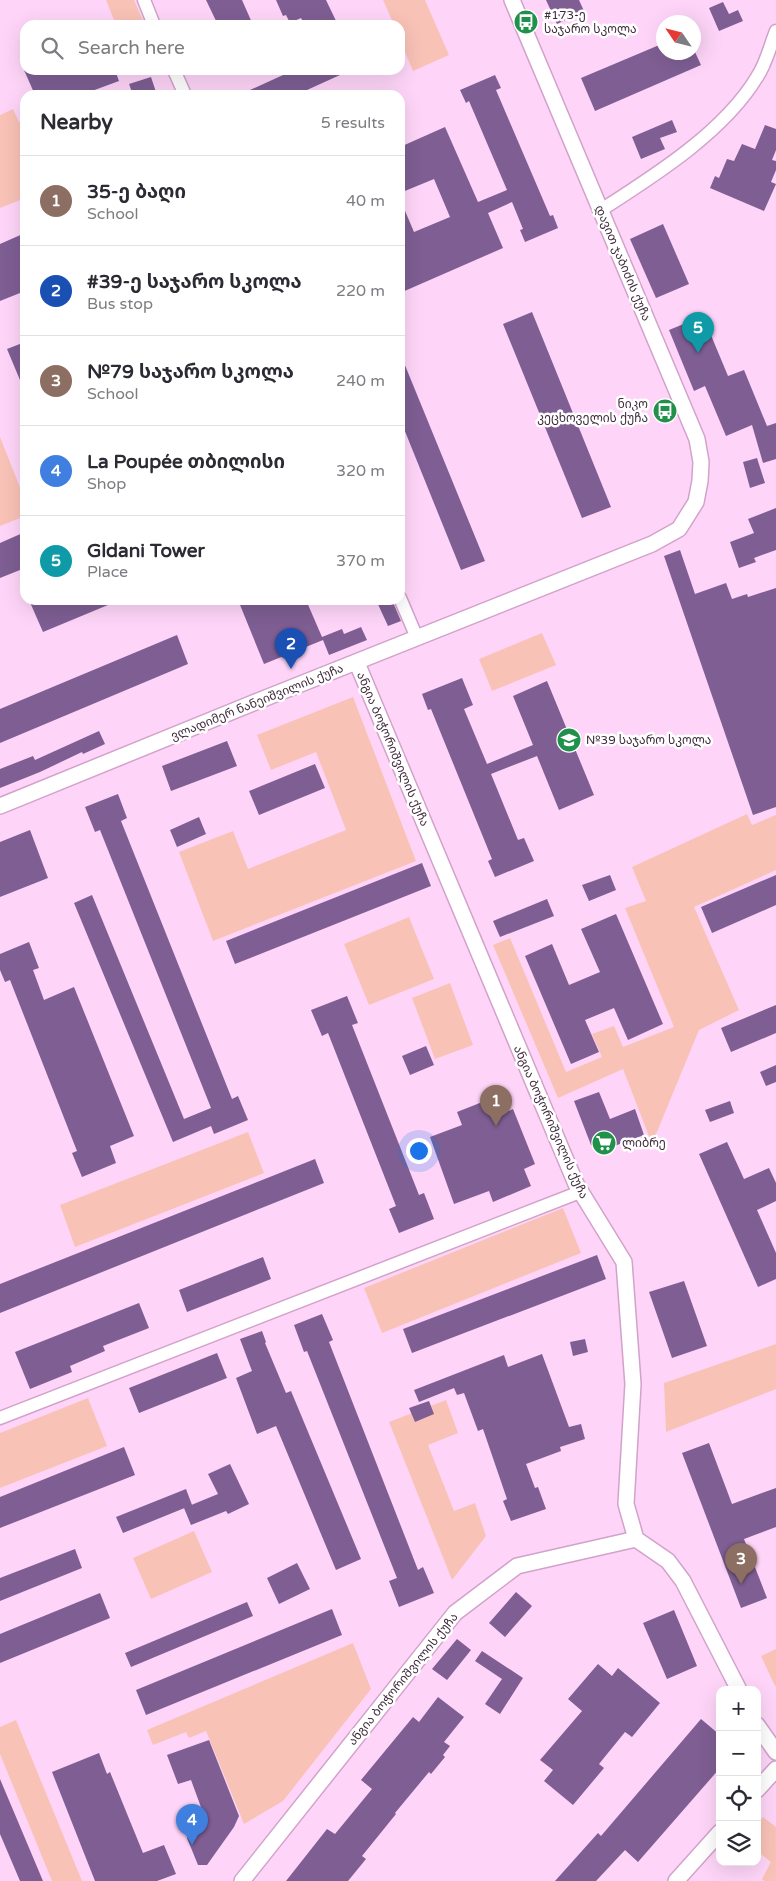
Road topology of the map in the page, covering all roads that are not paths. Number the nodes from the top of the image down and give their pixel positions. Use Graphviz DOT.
graph roads {
  1 [pos="144,0"];
  2 [pos="512,0"];
  3 [pos="152,20"];
  4 [pos="776,31"];
  5 [pos="176,75"];
  6 [pos="182,90"];
  7 [pos="601,210"];
  8 [pos="679,529"];
  9 [pos="403,605"];
  10 [pos="417,638"];
  11 [pos="357,662"];
  12 [pos="0,806"];
  13 [pos="580,1192"];
  14 [pos="0,1418"];
  15 [pos="636,1539"];
  16 [pos="737,1686"];
  17 [pos="761,1731"];
  18 [pos="776,1752"];
  19 [pos="776,1769"];
  20 [pos="761,1786"];
  21 [pos="716,1836"];
  22 [pos="242,1881"];
  23 [pos="676,1881"];
  1 -- 3 [label="street"];
  2 -- 7 [label="street, დავით ჯაბიძის ქუჩა"];
  4 -- 7 [label="street"];
  5 -- 6 [label="street"];
  7 -- 8 [label="street, დავით ჯაბიძის ქუჩა"];
  8 -- 10 [label="street, ვლადიმერ ნანეიშვილის ქუჩა"];
  9 -- 10 [label="street"];
  10 -- 11 [label="street, ვლადიმერ ნანეიშვილის ქუჩა"];
  11 -- 12 [label="street, ვლადიმერ ნანეიშვილის ქუჩა"];
  11 -- 13 [label="street, ანგია ბოჭორიშვილის ქუჩა"];
  13 -- 14 [label="street"];
  13 -- 15 [label="street, ანგია ბოჭორიშვილის ქუჩა"];
  15 -- 16 [label="street"];
  15 -- 22 [label="street, ანგია ბოჭორიშვილის ქუჩა"];
  17 -- 18 [label="street"];
  19 -- 20 [label="street"];
  21 -- 23 [label="street"];
}
